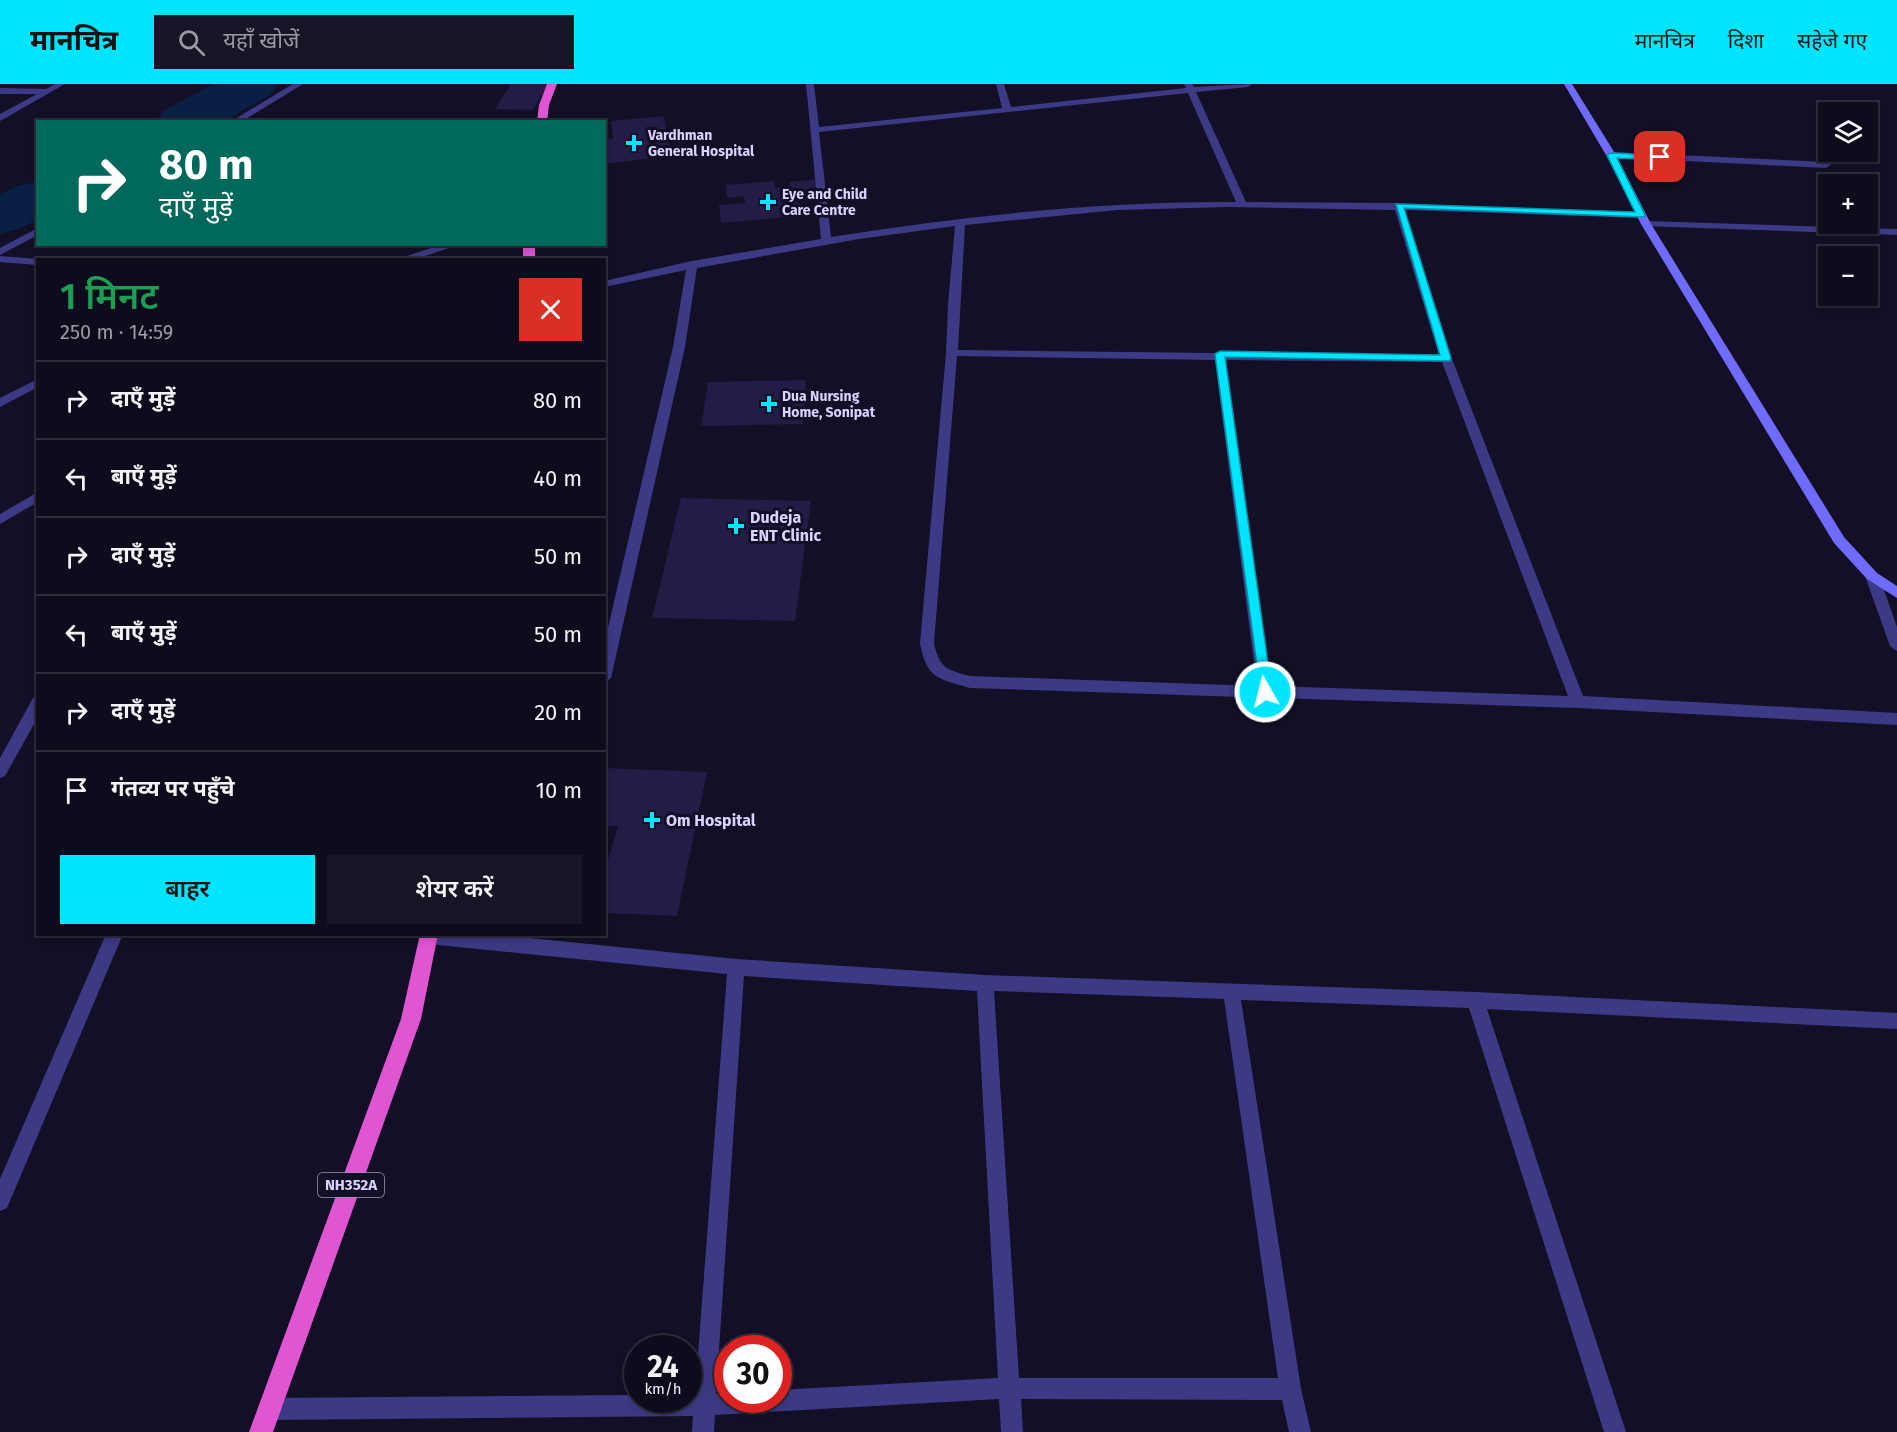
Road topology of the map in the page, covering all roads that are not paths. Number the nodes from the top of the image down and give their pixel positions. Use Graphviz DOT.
graph roads {
  1 [pos="62,84"];
  2 [pos="299,84"];
  3 [pos="552,84"];
  4 [pos="810,84"];
  5 [pos="1000,84"];
  6 [pos="1248,84"];
  7 [pos="1568,84"];
  8 [pos="1189,87"];
  9 [pos="0,91"];
  10 [pos="45,92"];
  11 [pos="1007,108"];
  12 [pos="0,118"];
  13 [pos="237,120"];
  14 [pos="542,120"];
  15 [pos="816,130"];
  16 [pos="1611,155"];
  17 [pos="1826,165"];
  18 [pos="1242,204"];
  19 [pos="1399,206"];
  20 [pos="1643,220"];
  21 [pos="960,221"];
  22 [pos="36,232"];
  23 [pos="1897,232"];
  24 [pos="826,241"];
  25 [pos="449,246"];
  26 [pos="0,252"];
  27 [pos="407,258"];
  28 [pos="0,259"];
  29 [pos="36,262"];
  30 [pos="692,264"];
  31 [pos="606,284"];
  32 [pos="952,353"];
  33 [pos="1220,354"];
  34 [pos="1446,358"];
  35 [pos="36,383"];
  36 [pos="0,403"];
  37 [pos="36,497"];
  38 [pos="0,520"];
  39 [pos="1872,576"];
  40 [pos="1897,593"];
  41 [pos="1897,646"];
  42 [pos="606,669"];
  43 [pos="1265,692"];
  44 [pos="1578,702"];
  45 [pos="36,706"];
  46 [pos="1897,719"];
  47 [pos="0,772"];
  48 [pos="114,936"];
  49 [pos="429,936"];
  50 [pos="439,936"];
  51 [pos="736,967"];
  52 [pos="985,983"];
  53 [pos="1231,991"];
  54 [pos="1475,1000"];
  55 [pos="1897,1021"];
  56 [pos="0,1201"];
  57 [pos="1009,1388"];
  58 [pos="1290,1389"];
  59 [pos="705,1405"];
  60 [pos="269,1409"];
  61 [pos="261,1432"];
  62 [pos="703,1432"];
  63 [pos="1012,1432"];
  64 [pos="1299,1432"];
  65 [pos="1615,1432"];
  1 -- 10 [label="street"];
  2 -- 13 [label="street"];
  3 -- 14 [label="highway"];
  4 -- 15 [label="street"];
  5 -- 11 [label="street"];
  6 -- 8 [label="street"];
  7 -- 16 [label="main road"];
  8 -- 11 [label="street"];
  8 -- 18 [label="street"];
  9 -- 10 [label="street"];
  10 -- 12 [label="street"];
  11 -- 15 [label="street"];
  15 -- 24 [label="street"];
  16 -- 17 [label="street"];
  16 -- 20 [label="main road"];
  18 -- 19 [label="street"];
  18 -- 21 [label="street"];
  19 -- 20 [label="street"];
  19 -- 34 [label="street"];
  20 -- 23 [label="street"];
  20 -- 39 [label="main road"];
  21 -- 24 [label="street"];
  21 -- 32 [label="street"];
  22 -- 26 [label="street"];
  24 -- 30 [label="street"];
  25 -- 27 [label="street"];
  28 -- 29 [label="street"];
  30 -- 31 [label="street"];
  30 -- 42 [label="street"];
  32 -- 33 [label="street"];
  32 -- 43 [label="street"];
  33 -- 34 [label="street"];
  33 -- 43 [label="street"];
  34 -- 44 [label="street"];
  35 -- 36 [label="street"];
  37 -- 38 [label="street"];
  39 -- 40 [label="main road"];
  39 -- 41 [label="street"];
  43 -- 44 [label="street"];
  44 -- 46 [label="street"];
  45 -- 47 [label="street"];
  48 -- 56 [label="street"];
  49 -- 60 [label="highway, NH352A"];
  50 -- 51 [label="street"];
  51 -- 52 [label="street"];
  51 -- 59 [label="street"];
  52 -- 53 [label="street"];
  52 -- 57 [label="street"];
  53 -- 54 [label="street"];
  53 -- 58 [label="street"];
  54 -- 55 [label="street"];
  54 -- 65 [label="street"];
  57 -- 58 [label="street"];
  57 -- 59 [label="street"];
  57 -- 63 [label="street"];
  58 -- 64 [label="street"];
  59 -- 60 [label="street"];
  59 -- 62 [label="street"];
  60 -- 61 [label="highway, NH352A"];
}
